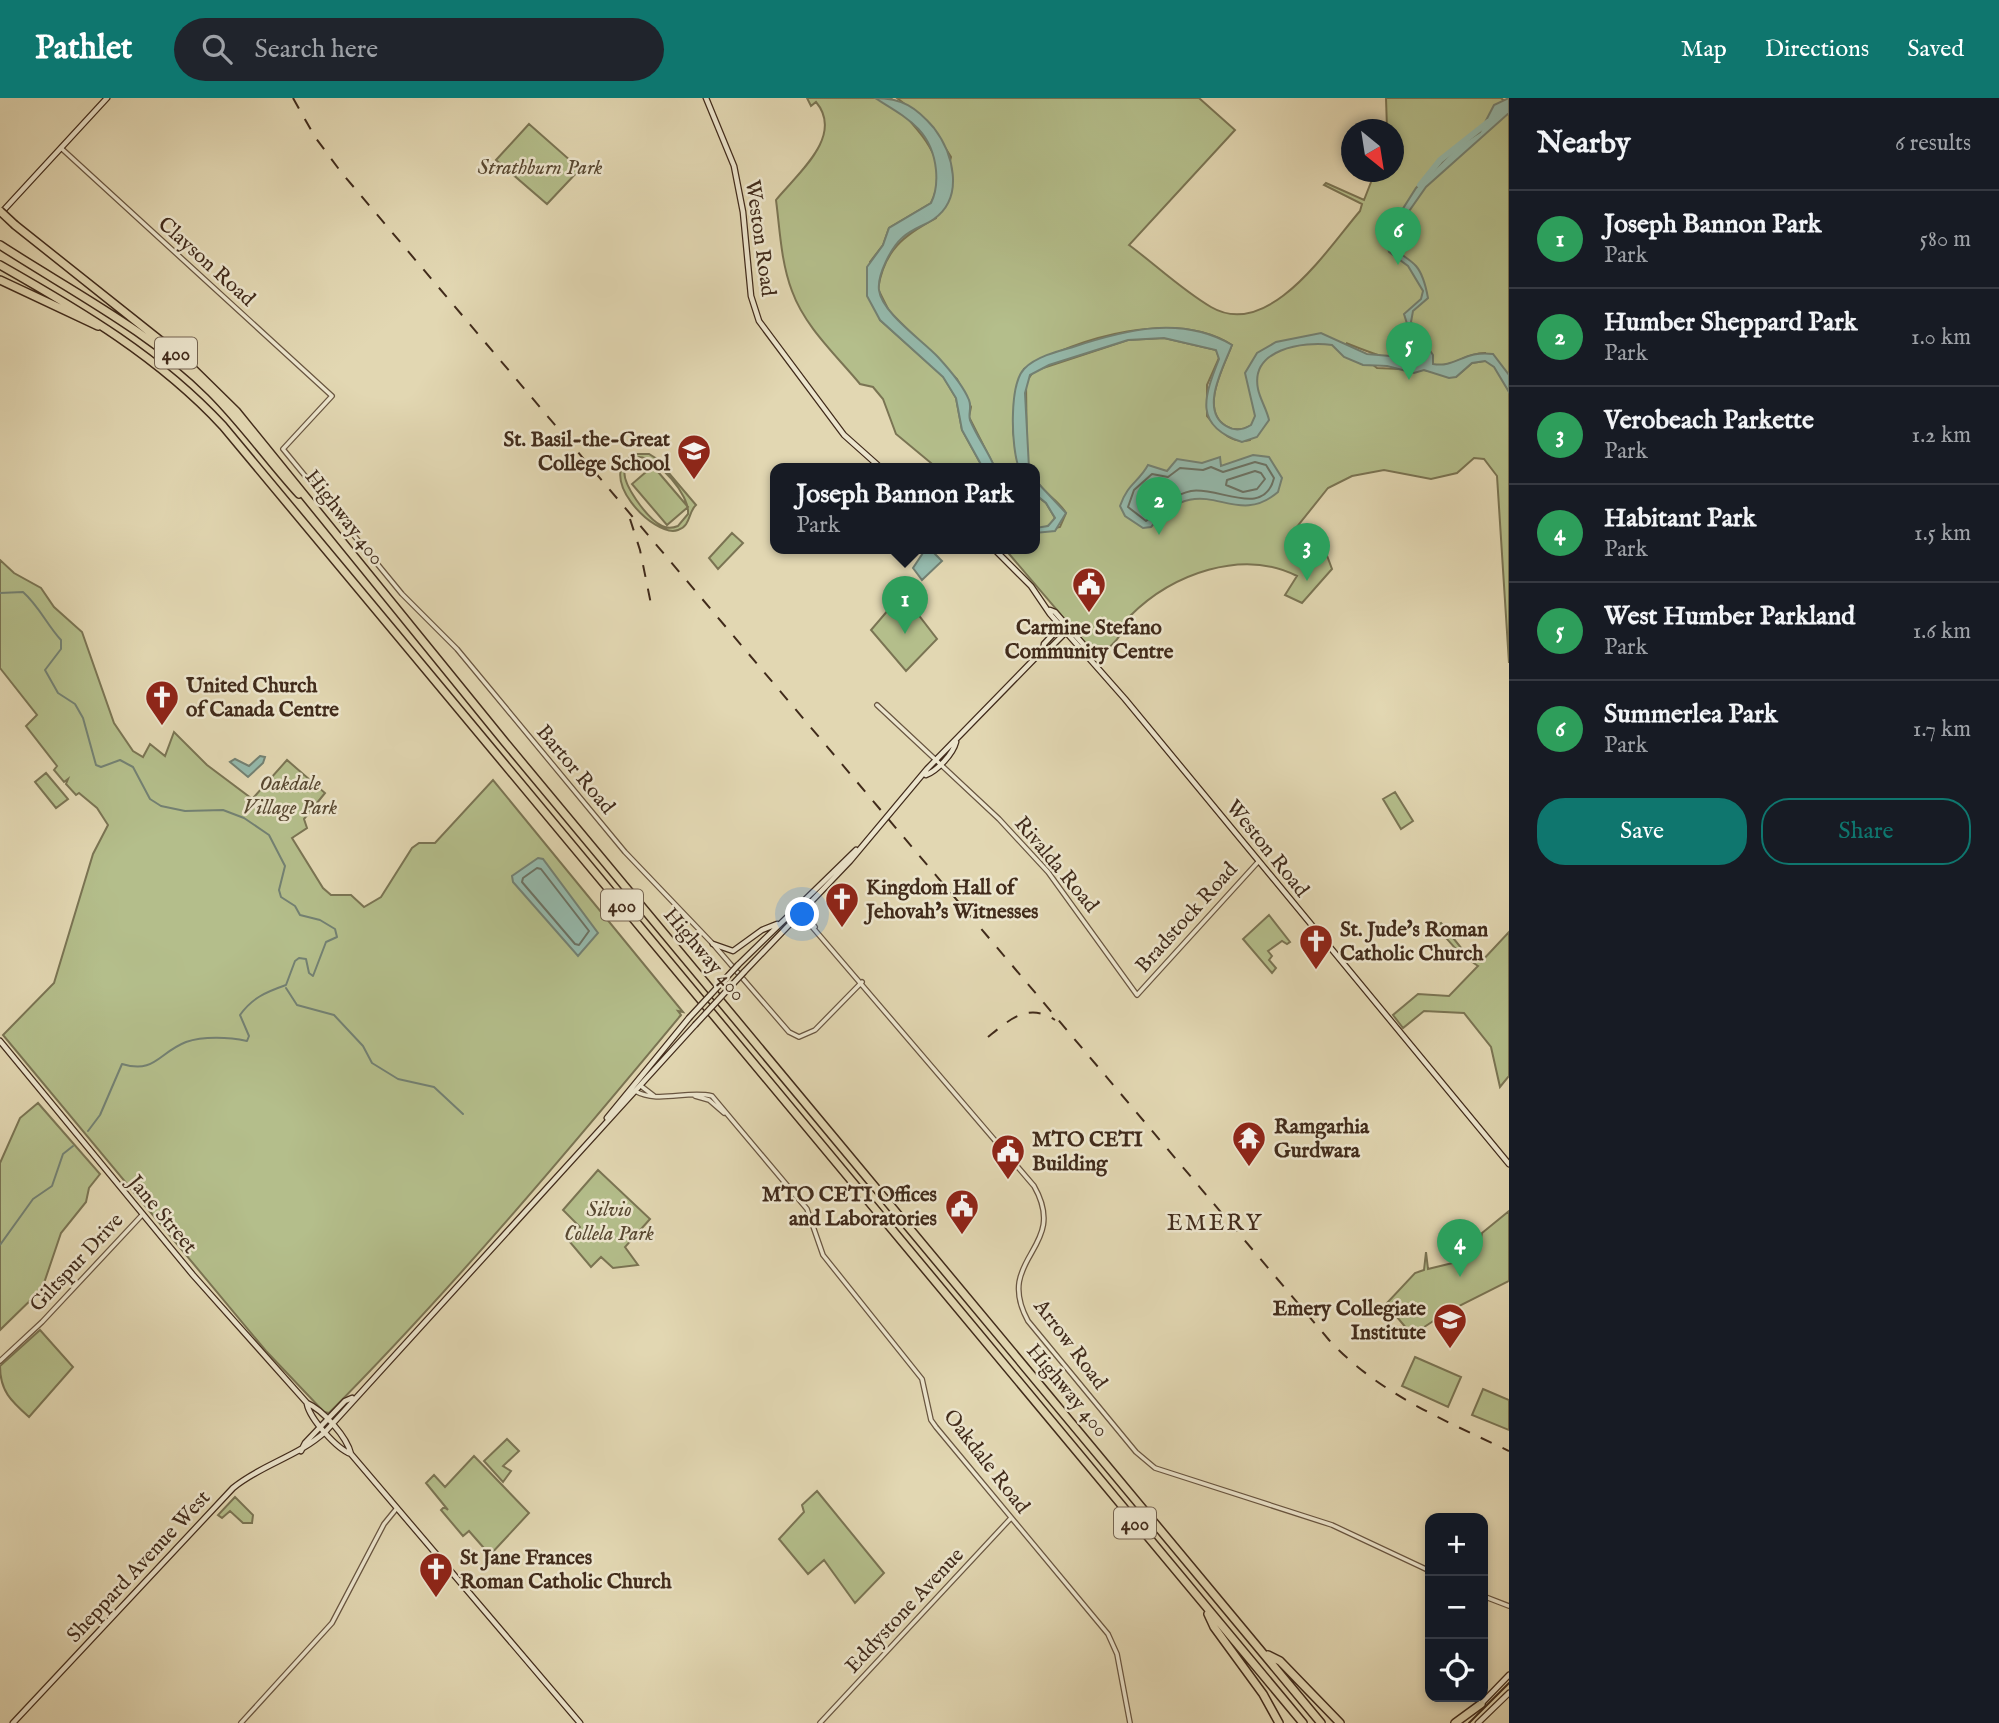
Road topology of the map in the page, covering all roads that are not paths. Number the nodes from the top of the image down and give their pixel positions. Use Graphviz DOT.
graph roads {
  1 [pos="107,98"];
  2 [pos="706,98"];
  3 [pos="61,148"];
  4 [pos="0,212"];
  5 [pos="0,243"];
  6 [pos="0,265"];
  7 [pos="0,281"];
  8 [pos="115,334"];
  9 [pos="283,449"];
  10 [pos="875,463"];
  11 [pos="311,507"];
  12 [pos="999,554"];
  13 [pos="1065,627"];
  14 [pos="877,705"];
  15 [pos="938,763"];
  16 [pos="862,845"];
  17 [pos="1258,862"];
  18 [pos="797,906"];
  19 [pos="802,912"];
  20 [pos="780,922"];
  21 [pos="713,944"];
  22 [pos="862,982"];
  23 [pos="1137,995"];
  24 [pos="0,1041"];
  25 [pos="641,1086"];
  26 [pos="634,1087"];
  27 [pos="655,1097"];
  28 [pos="1509,1164"];
  29 [pos="143,1214"];
  30 [pos="0,1361"];
  31 [pos="352,1398"];
  32 [pos="307,1403"];
  33 [pos="327,1420"];
  34 [pos="331,1425"];
  35 [pos="321,1426"];
  36 [pos="326,1431"];
  37 [pos="301,1451"];
  38 [pos="351,1454"];
  39 [pos="397,1508"];
  40 [pos="1011,1518"];
  41 [pos="1425,1569"];
  42 [pos="1488,1598"];
  43 [pos="1509,1606"];
  44 [pos="1205,1607"];
  45 [pos="1265,1654"];
  46 [pos="1509,1675"];
  47 [pos="1509,1693"];
  48 [pos="1481,1704"];
  49 [pos="13,1723"];
  50 [pos="241,1723"];
  51 [pos="580,1723"];
  52 [pos="820,1723"];
  53 [pos="1130,1723"];
  54 [pos="1279,1723"];
  55 [pos="1303,1723"];
  56 [pos="1321,1723"];
  57 [pos="1340,1723"];
  58 [pos="1455,1723"];
  59 [pos="1462,1723"];
  60 [pos="1478,1723"];
  1 -- 3 [label="main road"];
  2 -- 10 [label="main road, Weston Road"];
  3 -- 4 [label="main road"];
  3 -- 9 [label="street, Clayson Road"];
  4 -- 11 [label="highway, Highway 400 / 400, bridge"];
  5 -- 11 [label="highway"];
  6 -- 8 [label="highway, Highway 400 / 400"];
  7 -- 8 [label="highway"];
  8 -- 44 [label="highway, Highway 400 / 400"];
  9 -- 21 [label="street, Bartor Road"];
  11 -- 45 [label="highway, Highway 400 / 400"];
  12 -- 13 [label="main road, Weston Road"];
  13 -- 15 [label="main road, Sheppard Avenue West"];
  13 -- 17 [label="main road, Weston Road"];
  14 -- 15 [label="street, Rivalda Road"];
  15 -- 16 [label="main road, Sheppard Avenue West"];
  15 -- 23 [label="street, Rivalda Road"];
  16 -- 18 [label="main road, Sheppard Avenue West"];
  16 -- 19 [label="main road, Sheppard Avenue West"];
  17 -- 23 [label="street, Bradstock Road"];
  17 -- 28 [label="main road, Weston Road"];
  18 -- 19 [label="street, Arrow Road"];
  18 -- 20 [label="main road, Sheppard Avenue West"];
  19 -- 22 [label="street, Arrow Road"];
  19 -- 25 [label="main road, Sheppard Avenue West, bridge"];
  20 -- 21 [label="main road"];
  20 -- 26 [label="main road, Sheppard Avenue West, bridge"];
  21 -- 22 [label="street, Bartor Road"];
  22 -- 41 [label="street, Arrow Road"];
  24 -- 29 [label="main road, Jane Street"];
  25 -- 26 [label="main road, Sheppard Avenue West"];
  25 -- 27 [label="street"];
  26 -- 27 [label="street, Oakdale Road"];
  26 -- 31 [label="main road, Sheppard Avenue West"];
  27 -- 40 [label="street, Oakdale Road"];
  29 -- 30 [label="street, Giltspur Drive"];
  29 -- 32 [label="main road, Jane Street"];
  31 -- 33 [label="main road, Sheppard Avenue West"];
  31 -- 34 [label="main road, Sheppard Avenue West"];
  32 -- 33 [label="main road, Jane Street"];
  32 -- 35 [label="main road, Jane Street"];
  33 -- 34 [label="main road, Jane Street"];
  33 -- 35 [label="main road, Sheppard Avenue West"];
  34 -- 36 [label="main road, Sheppard Avenue West"];
  34 -- 38 [label="main road, Jane Street"];
  35 -- 36 [label="main road, Jane Street"];
  35 -- 37 [label="main road, Sheppard Avenue West"];
  36 -- 37 [label="main road, Sheppard Avenue West"];
  36 -- 38 [label="main road, Jane Street"];
  37 -- 49 [label="main road, Sheppard Avenue West"];
  38 -- 39 [label="main road, Jane Street"];
  39 -- 50 [label="street"];
  39 -- 51 [label="main road, Jane Street"];
  40 -- 52 [label="street, Eddystone Avenue"];
  40 -- 53 [label="street, Oakdale Road"];
  42 -- 43 [label="street"];
  44 -- 54 [label="highway"];
  44 -- 55 [label="highway, Highway 400 / 400"];
  45 -- 56 [label="highway, Highway 400 / 400"];
  45 -- 57 [label="highway"];
  46 -- 48 [label="main road"];
  47 -- 60 [label="main road"];
  48 -- 58 [label="highway"];
  48 -- 59 [label="main road"];
}
